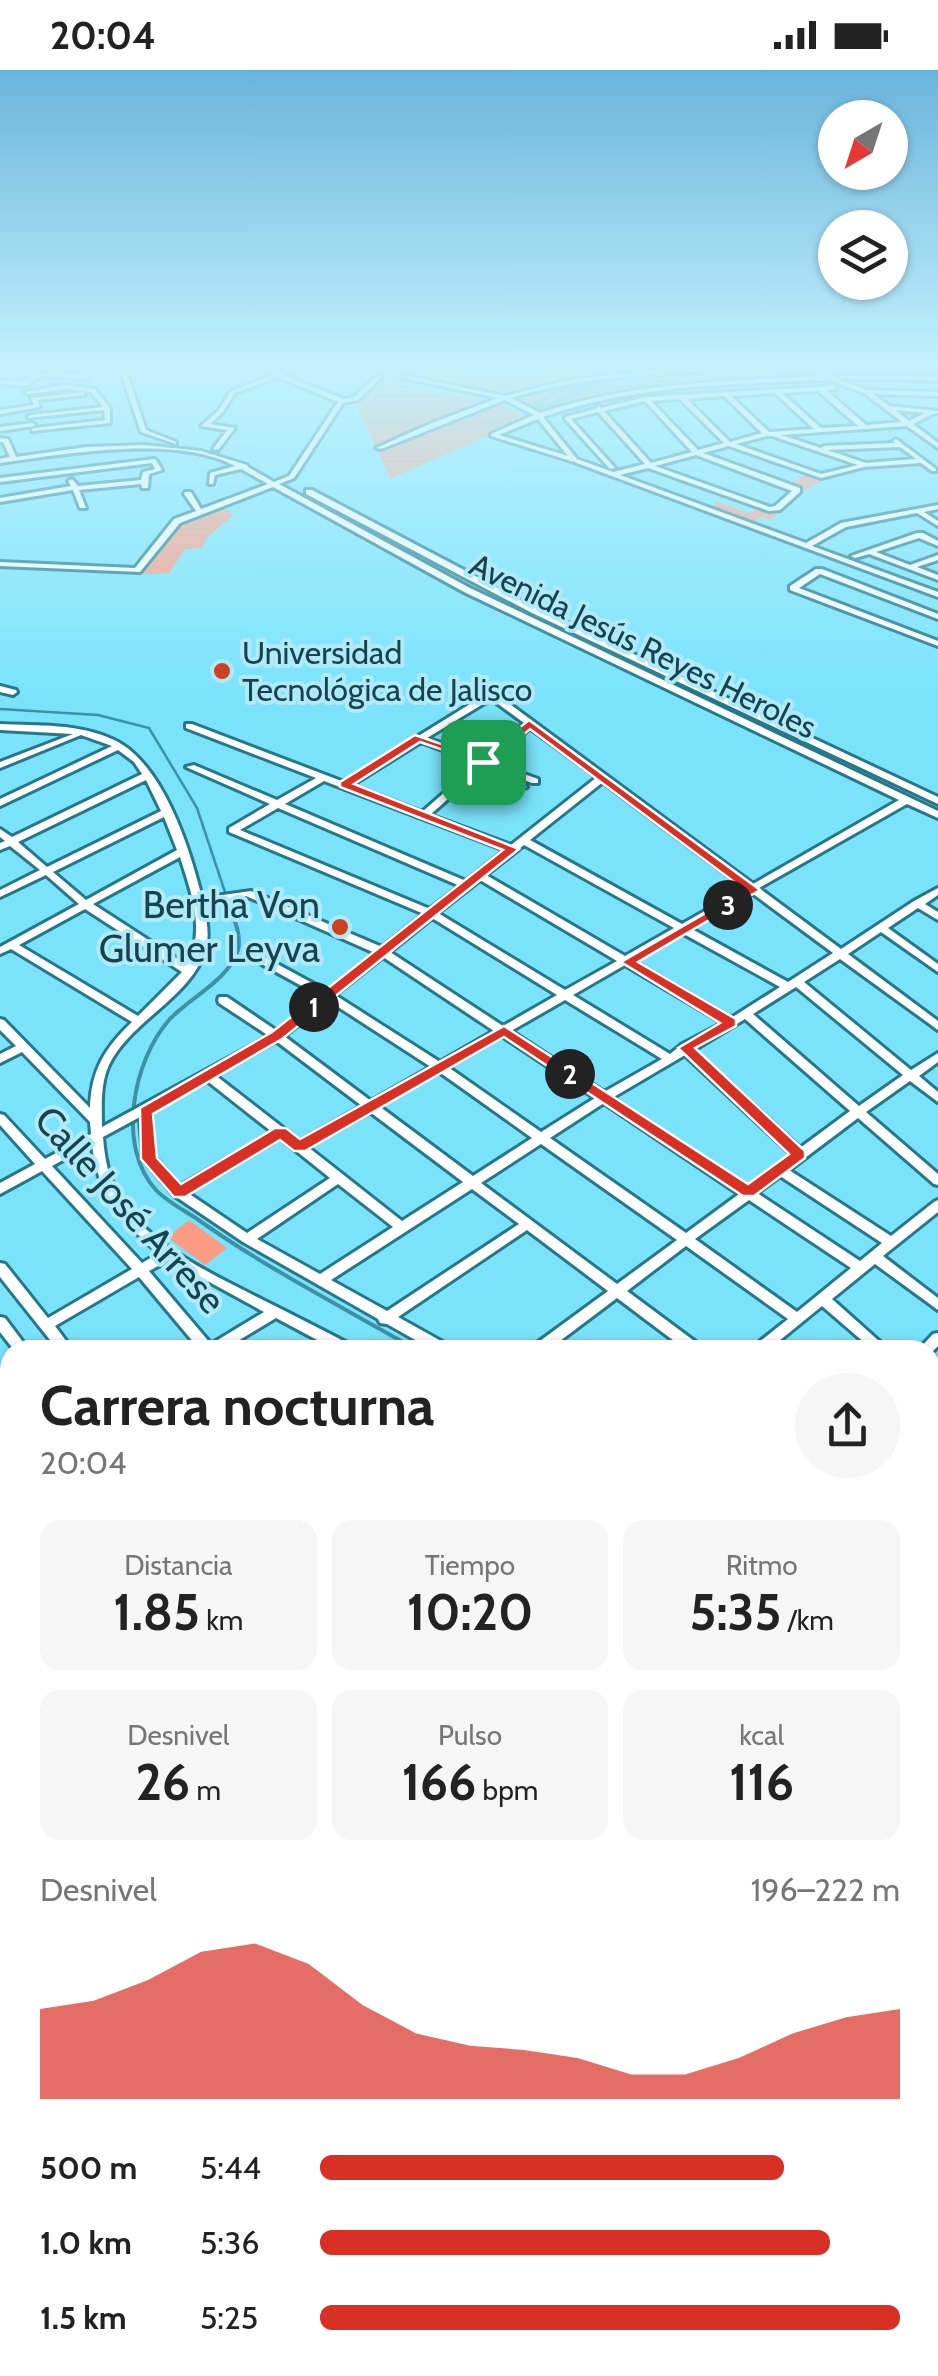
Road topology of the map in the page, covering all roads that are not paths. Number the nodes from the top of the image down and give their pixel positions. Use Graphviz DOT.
graph roads {
  1 [pos="71,478"];
  2 [pos="145,478"];
  3 [pos="212,478"];
  4 [pos="272,478"];
  5 [pos="276,478"];
  6 [pos="285,478"];
  7 [pos="627,478"];
  8 [pos="684,478"];
  9 [pos="761,478"];
  10 [pos="282,482"];
  11 [pos="212,483"];
  12 [pos="74,488"];
  13 [pos="188,494"];
  14 [pos="209,495"];
  15 [pos="0,500"];
  16 [pos="82,506"];
  17 [pos="215,506"];
  18 [pos="199,511"];
  19 [pos="931,512"];
  20 [pos="936,527"];
  21 [pos="920,535"];
  22 [pos="938,544"];
  23 [pos="810,548"];
  24 [pos="26,550"];
  25 [pos="870,552"];
  26 [pos="854,556"];
  27 [pos="938,556"];
  28 [pos="0,564"];
  29 [pos="14,565"];
  30 [pos="910,567"];
  31 [pos="938,578"];
  32 [pos="938,598"];
  33 [pos="536,611"];
  34 [pos="522,617"];
  35 [pos="938,619"];
  36 [pos="917,636"];
  37 [pos="938,644"];
  38 [pos="0,689"];
  39 [pos="12,692"];
  40 [pos="529,724"];
  41 [pos="189,726"];
  42 [pos="0,727"];
  43 [pos="84,732"];
  44 [pos="419,738"];
  45 [pos="118,746"];
  46 [pos="483,762"];
  47 [pos="0,766"];
  48 [pos="191,768"];
  49 [pos="146,776"];
  50 [pos="324,777"];
  51 [pos="602,778"];
  52 [pos="462,781"];
  53 [pos="535,781"];
  54 [pos="345,784"];
  55 [pos="522,787"];
  56 [pos="908,800"];
  57 [pos="938,800"];
  58 [pos="0,802"];
  59 [pos="275,806"];
  60 [pos="166,812"];
  61 [pos="938,814"];
  62 [pos="424,816"];
  63 [pos="0,832"];
  64 [pos="523,840"];
  65 [pos="6,844"];
  66 [pos="512,849"];
  67 [pos="181,852"];
  68 [pos="45,873"];
  69 [pos="479,875"];
  70 [pos="467,885"];
  71 [pos="754,890"];
  72 [pos="938,891"];
  73 [pos="0,894"];
  74 [pos="204,901"];
  75 [pos="918,903"];
  76 [pos="88,906"];
  77 [pos="431,913"];
  78 [pos="938,917"];
  79 [pos="880,927"];
  80 [pos="684,930"];
  81 [pos="6,948"];
  82 [pos="382,952"];
  83 [pos="838,952"];
  84 [pos="262,960"];
  85 [pos="628,962"];
  86 [pos="938,969"];
  87 [pos="188,971"];
  88 [pos="793,984"];
  89 [pos="330,994"];
  90 [pos="567,996"];
  91 [pos="224,1000"];
  92 [pos="746,1014"];
  93 [pos="137,1020"];
  94 [pos="0,1023"];
  95 [pos="731,1023"];
  96 [pos="938,1026"];
  97 [pos="504,1030"];
  98 [pos="277,1036"];
  99 [pos="24,1047"];
  100 [pos="685,1048"];
  101 [pos="669,1058"];
  102 [pos="938,1058"];
  103 [pos="0,1059"];
  104 [pos="439,1066"];
  105 [pos="209,1076"];
  106 [pos="911,1076"];
  107 [pos="605,1097"];
  108 [pos="938,1098"];
  109 [pos="371,1106"];
  110 [pos="859,1111"];
  111 [pos="143,1113"];
  112 [pos="0,1118"];
  113 [pos="96,1121"];
  114 [pos="281,1132"];
  115 [pos="100,1136"];
  116 [pos="541,1137"];
  117 [pos="300,1147"];
  118 [pos="799,1154"];
  119 [pos="43,1167"];
  120 [pos="779,1169"];
  121 [pos="338,1178"];
  122 [pos="472,1181"];
  123 [pos="938,1181"];
  124 [pos="0,1189"];
  125 [pos="179,1192"];
  126 [pos="748,1192"];
  127 [pos="938,1205"];
  128 [pos="528,1223"];
  129 [pos="400,1227"];
  130 [pos="686,1238"];
  131 [pos="248,1239"];
  132 [pos="892,1243"];
  133 [pos="166,1255"];
  134 [pos="875,1256"];
  135 [pos="0,1268"];
  136 [pos="861,1268"];
  137 [pos="140,1269"];
  138 [pos="319,1281"];
  139 [pos="618,1290"];
  140 [pos="822,1298"];
  141 [pos="937,1303"];
  142 [pos="275,1312"];
  143 [pos="385,1319"];
  144 [pos="796,1320"];
  145 [pos="46,1325"];
  146 [pos="58,1340"];
  147 [pos="201,1340"];
  148 [pos="227,1340"];
  149 [pos="329,1340"];
  150 [pos="426,1340"];
  151 [pos="551,1340"];
  152 [pos="683,1340"];
  153 [pos="771,1340"];
  154 [pos="870,1340"];
  1 -- 12 [label="street"];
  2 -- 12 [label="street"];
  3 -- 11 [label="street"];
  4 -- 10 [label="street"];
  5 -- 10 [label="street"];
  6 -- 10 [label="street"];
  7 -- 23 [label="street"];
  8 -- 9 [label="street"];
  10 -- 17 [label="street"];
  10 -- 33 [label="street, Avenida Jesús Reyes Heroles"];
  10 -- 34 [label="street, Avenida Jesús Reyes Heroles"];
  12 -- 15 [label="street"];
  12 -- 16 [label="street"];
  13 -- 18 [label="street"];
  14 -- 17 [label="street"];
  17 -- 18 [label="street"];
  18 -- 29 [label="street"];
  19 -- 20 [label="street"];
  19 -- 23 [label="street"];
  20 -- 21 [label="street"];
  21 -- 22 [label="street"];
  21 -- 25 [label="street"];
  23 -- 32 [label="street"];
  24 -- 29 [label="street"];
  25 -- 26 [label="street"];
  25 -- 30 [label="street"];
  27 -- 30 [label="street"];
  28 -- 29 [label="street"];
  30 -- 31 [label="street"];
  33 -- 34 [label="street"];
  33 -- 57 [label="street, Avenida Jesús Reyes Heroles"];
  34 -- 56 [label="street, Avenida Jesús Reyes Heroles"];
  35 -- 36 [label="street"];
  35 -- 36 [label="street"];
  36 -- 37 [label="street"];
  38 -- 39 [label="street"];
  40 -- 44 [label="street"];
  40 -- 46 [label="street"];
  40 -- 51 [label="street"];
  41 -- 50 [label="street"];
  42 -- 43 [label="street"];
  43 -- 45 [label="street"];
  43 -- 47 [label="street"];
  44 -- 46 [label="street"];
  44 -- 54 [label="street"];
  45 -- 49 [label="street"];
  45 -- 58 [label="street"];
  46 -- 52 [label="street"];
  46 -- 53 [label="street"];
  48 -- 59 [label="street"];
  49 -- 60 [label="street"];
  49 -- 65 [label="street"];
  50 -- 54 [label="street"];
  50 -- 59 [label="street"];
  51 -- 64 [label="street"];
  51 -- 71 [label="street"];
  52 -- 55 [label="street"];
  52 -- 62 [label="street"];
  54 -- 62 [label="street"];
  56 -- 61 [label="street, Avenida Jesús Reyes Heroles"];
  56 -- 71 [label="street"];
  59 -- 70 [label="street"];
  59 -- 77 [label="street"];
  60 -- 67 [label="street"];
  60 -- 68 [label="street"];
  62 -- 66 [label="street"];
  63 -- 65 [label="street"];
  64 -- 66 [label="street"];
  64 -- 80 [label="street"];
  65 -- 68 [label="street"];
  66 -- 69 [label="street"];
  67 -- 74 [label="street"];
  67 -- 76 [label="street"];
  68 -- 73 [label="street"];
  68 -- 76 [label="street"];
  69 -- 70 [label="street"];
  69 -- 85 [label="street"];
  70 -- 77 [label="street"];
  71 -- 80 [label="street"];
  71 -- 83 [label="street"];
  72 -- 75 [label="street"];
  74 -- 82 [label="street"];
  74 -- 87 [label="street"];
  75 -- 78 [label="street"];
  75 -- 79 [label="street"];
  76 -- 81 [label="street"];
  76 -- 87 [label="street"];
  77 -- 82 [label="street"];
  77 -- 90 [label="street"];
  79 -- 83 [label="street"];
  79 -- 86 [label="street"];
  80 -- 85 [label="street"];
  80 -- 88 [label="street"];
  81 -- 93 [label="street"];
  82 -- 89 [label="street"];
  82 -- 97 [label="street"];
  83 -- 88 [label="street"];
  83 -- 96 [label="street"];
  84 -- 89 [label="street"];
  85 -- 90 [label="street"];
  85 -- 95 [label="street"];
  87 -- 93 [label="street"];
  88 -- 92 [label="street"];
  88 -- 106 [label="street"];
  89 -- 98 [label="street"];
  89 -- 104 [label="street"];
  90 -- 97 [label="street"];
  90 -- 101 [label="street"];
  91 -- 98 [label="street"];
  92 -- 95 [label="street"];
  92 -- 110 [label="street"];
  93 -- 113 [label="street"];
  94 -- 99 [label="street"];
  95 -- 100 [label="street"];
  97 -- 104 [label="street"];
  97 -- 107 [label="street"];
  98 -- 105 [label="street"];
  98 -- 109 [label="street"];
  99 -- 103 [label="street"];
  99 -- 113 [label="street"];
  100 -- 101 [label="street"];
  100 -- 118 [label="street"];
  101 -- 107 [label="street"];
  102 -- 106 [label="street"];
  104 -- 109 [label="street"];
  104 -- 116 [label="street"];
  105 -- 111 [label="street"];
  105 -- 114 [label="street"];
  106 -- 108 [label="street"];
  106 -- 110 [label="street"];
  107 -- 116 [label="street"];
  107 -- 126 [label="street"];
  109 -- 117 [label="street"];
  109 -- 122 [label="street"];
  110 -- 118 [label="street"];
  110 -- 123 [label="street"];
  111 -- 115 [label="street"];
  111 -- 125 [label="street"];
  112 -- 119 [label="street, Calle José Arrese"];
  113 -- 115 [label="street"];
  114 -- 117 [label="street"];
  114 -- 125 [label="street"];
  115 -- 119 [label="street"];
  115 -- 133 [label="street"];
  116 -- 122 [label="street"];
  116 -- 130 [label="street"];
  117 -- 121 [label="street"];
  118 -- 120 [label="street"];
  119 -- 124 [label="street"];
  119 -- 137 [label="street, Calle José Arrese"];
  120 -- 126 [label="street"];
  120 -- 132 [label="street"];
  121 -- 129 [label="street"];
  121 -- 131 [label="street"];
  122 -- 128 [label="street"];
  122 -- 129 [label="street"];
  125 -- 131 [label="street"];
  126 -- 130 [label="street"];
  126 -- 136 [label="street"];
  127 -- 132 [label="street"];
  128 -- 139 [label="street"];
  128 -- 143 [label="street"];
  129 -- 138 [label="street"];
  130 -- 139 [label="street"];
  130 -- 144 [label="street"];
  131 -- 138 [label="street"];
  132 -- 134 [label="street"];
  133 -- 137 [label="street"];
  133 -- 142 [label="street"];
  134 -- 136 [label="street"];
  134 -- 141 [label="street"];
  135 -- 145 [label="street"];
  136 -- 140 [label="street"];
  137 -- 145 [label="street"];
  137 -- 147 [label="street, Calle José Arrese"];
  138 -- 143 [label="street"];
  139 -- 151 [label="street"];
  139 -- 152 [label="street"];
  140 -- 144 [label="street"];
  140 -- 154 [label="street"];
  142 -- 148 [label="street"];
  142 -- 149 [label="street"];
  143 -- 150 [label="street"];
  144 -- 153 [label="street"];
  145 -- 146 [label="street"];
}
